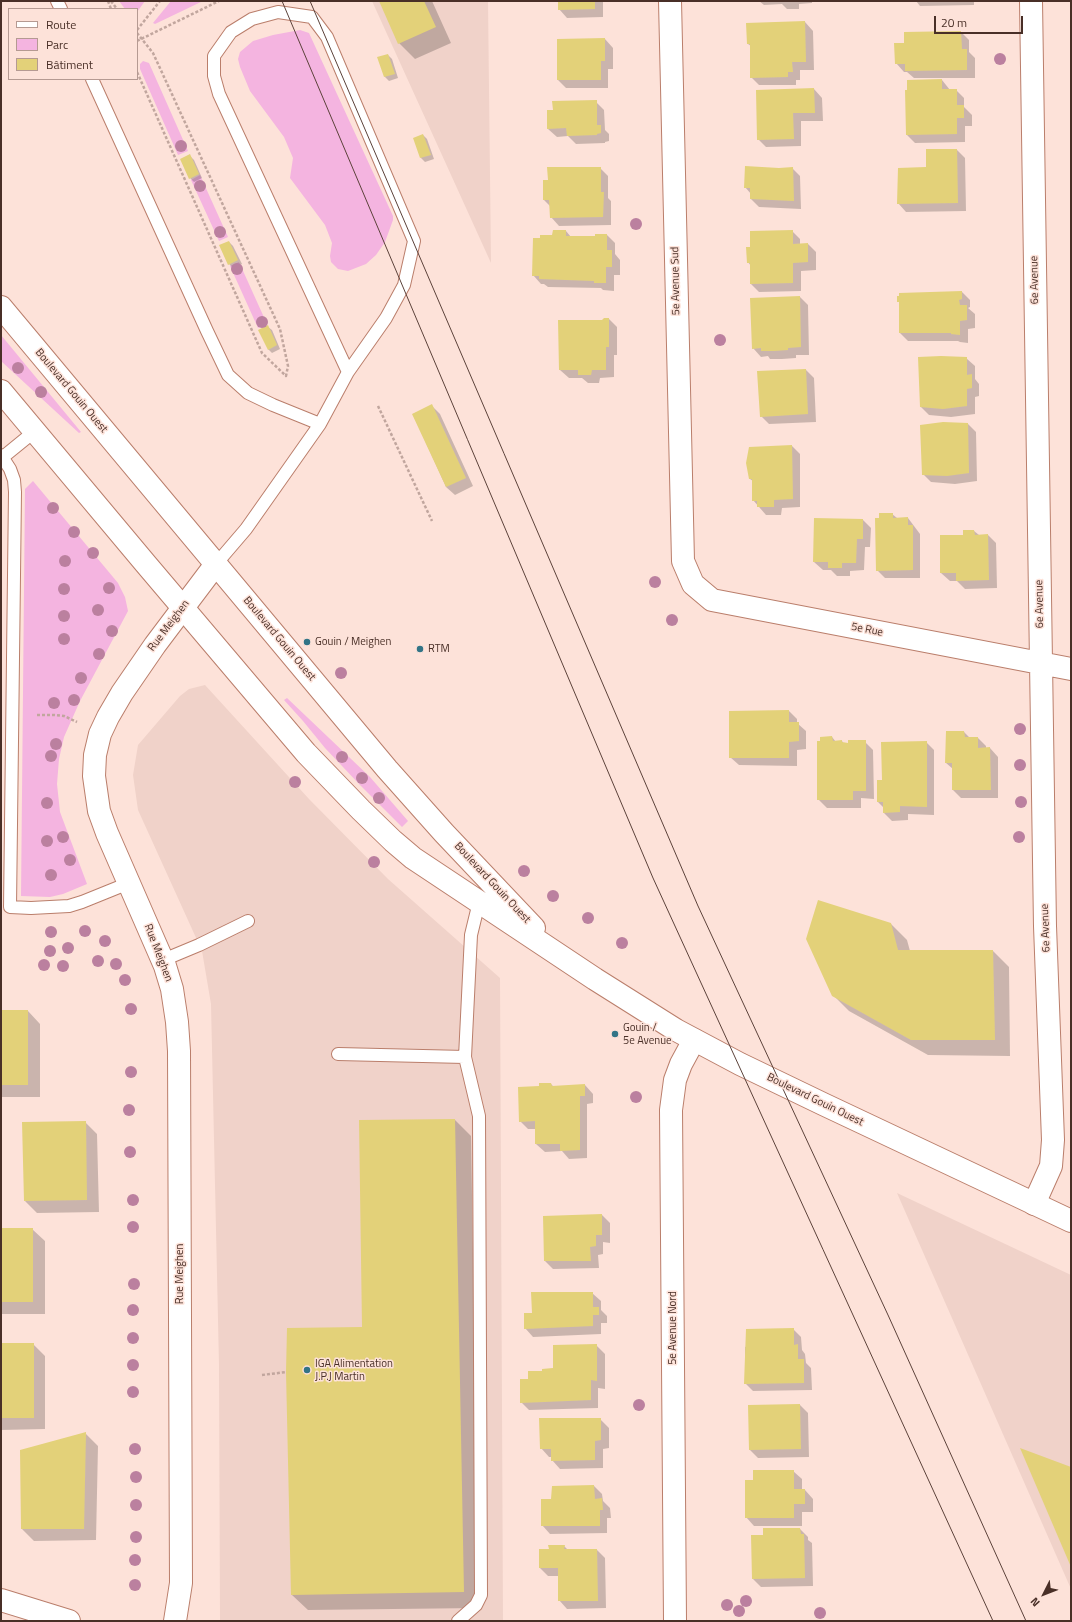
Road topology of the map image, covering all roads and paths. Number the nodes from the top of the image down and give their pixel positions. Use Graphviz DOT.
graph roads {
  1 [pos="160,1"];
  2 [pos="219,1"];
  3 [pos="670,1"];
  4 [pos="1031,1"];
  5 [pos="138,31"];
  6 [pos="138,34"];
  7 [pos="141,38"];
  8 [pos="138,40"];
  9 [pos="138,74"];
  10 [pos="92,80"];
  11 [pos="1,307"];
  12 [pos="348,372"];
  13 [pos="1,391"];
  14 [pos="378,406"];
  15 [pos="320,424"];
  16 [pos="35,431"];
  17 [pos="2,456"];
  18 [pos="432,521"];
  19 [pos="682,561"];
  20 [pos="216,564"];
  21 [pos="183,607"];
  22 [pos="1041,663"];
  23 [pos="1071,669"];
  24 [pos="37,716"];
  25 [pos="80,724"];
  26 [pos="129,883"];
  27 [pos="479,902"];
  28 [pos="248,921"];
  29 [pos="163,960"];
  30 [pos="568,961"];
  31 [pos="694,1040"];
  32 [pos="338,1054"];
  33 [pos="465,1058"];
  34 [pos="1034,1204"];
  35 [pos="1071,1221"];
  36 [pos="286,1372"];
  37 [pos="262,1375"];
  38 [pos="1,1600"];
  39 [pos="69,1621"];
  40 [pos="175,1621"];
  41 [pos="458,1621"];
  42 [pos="675,1621"];
  1 -- 5 [label="path"];
  2 -- 7 [label="path"];
  3 -- 19 [label="street, 5e Avenue Sud"];
  4 -- 22 [label="street, 6e Avenue"];
  6 -- 7 [label="path"];
  7 -- 8 [label="path"];
  7 -- 9 [label="path"];
  10 -- 15 [label="lane"];
  11 -- 20 [label="street, Boulevard Gouin Ouest"];
  12 -- 12 [label="lane, Rue Meighen"];
  12 -- 15 [label="lane, Rue Meighen"];
  13 -- 16 [label="street, Boulevard Gouin Ouest"];
  14 -- 18 [label="path"];
  15 -- 20 [label="lane, Rue Meighen"];
  16 -- 17 [label="lane"];
  16 -- 21 [label="street, Boulevard Gouin Ouest"];
  17 -- 26 [label="lane"];
  19 -- 22 [label="street, 5e Rue"];
  20 -- 21 [label="street, Rue Meighen"];
  20 -- 30 [label="street, Boulevard Gouin Ouest"];
  21 -- 26 [label="street, Rue Meighen"];
  21 -- 27 [label="street, Boulevard Gouin Ouest"];
  22 -- 23 [label="street, 5e Rue"];
  22 -- 34 [label="street, 6e Avenue"];
  24 -- 25 [label="path"];
  26 -- 29 [label="street, Rue Meighen"];
  27 -- 30 [label="street, Boulevard Gouin Ouest"];
  27 -- 33 [label="lane"];
  28 -- 29 [label="lane"];
  29 -- 40 [label="street, Rue Meighen"];
  30 -- 31 [label="street, Boulevard Gouin Ouest"];
  31 -- 34 [label="street, Boulevard Gouin Ouest"];
  31 -- 42 [label="street, 5e Avenue Nord"];
  32 -- 33 [label="lane"];
  33 -- 41 [label="lane"];
  34 -- 35 [label="street, Boulevard Gouin Ouest"];
  36 -- 37 [label="path"];
  38 -- 39 [label="street"];
}
